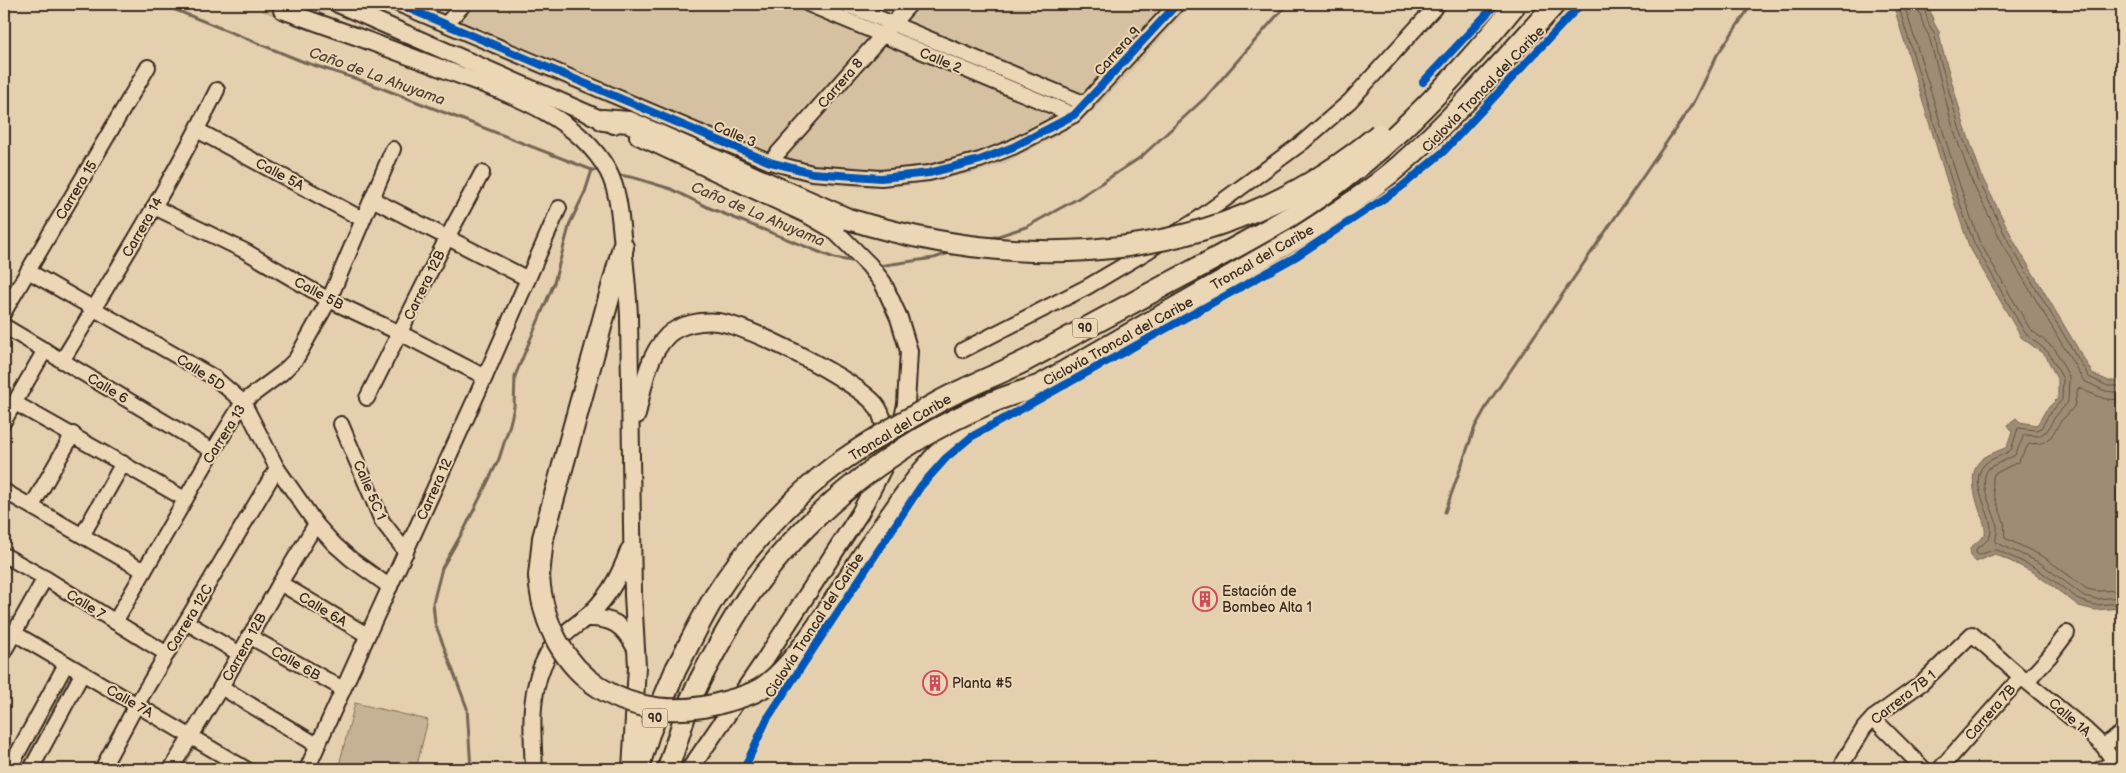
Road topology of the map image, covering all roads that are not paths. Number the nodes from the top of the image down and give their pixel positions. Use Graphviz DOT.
graph roads {
  1 [pos="338,4"];
  2 [pos="398,4"];
  3 [pos="464,4"];
  4 [pos="808,4"];
  5 [pos="845,4"];
  6 [pos="910,4"];
  7 [pos="1177,4"];
  8 [pos="1438,4"];
  9 [pos="1514,4"];
  10 [pos="1555,4"];
  11 [pos="282,10"];
  12 [pos="446,24"];
  13 [pos="891,24"];
  14 [pos="882,35"];
  15 [pos="148,67"];
  16 [pos="217,90"];
  17 [pos="1086,104"];
  18 [pos="1074,115"];
  19 [pos="603,120"];
  20 [pos="198,130"];
  21 [pos="393,149"];
  22 [pos="770,162"];
  23 [pos="482,173"];
  24 [pos="372,199"];
  25 [pos="154,207"];
  26 [pos="559,208"];
  27 [pos="362,219"];
  28 [pos="448,236"];
  29 [pos="623,247"];
  30 [pos="28,271"];
  31 [pos="528,279"];
  32 [pos="329,300"];
  33 [pos="93,309"];
  34 [pos="4,312"];
  35 [pos="4,326"];
  36 [pos="400,333"];
  37 [pos="967,348"];
  38 [pos="45,350"];
  39 [pos="62,361"];
  40 [pos="485,378"];
  41 [pos="1042,385"];
  42 [pos="367,398"];
  43 [pos="243,402"];
  44 [pos="15,403"];
  45 [pos="4,421"];
  46 [pos="342,424"];
  47 [pos="72,434"];
  48 [pos="631,437"];
  49 [pos="213,451"];
  50 [pos="887,461"];
  51 [pos="124,463"];
  52 [pos="277,468"];
  53 [pos="4,491"];
  54 [pos="185,499"];
  55 [pos="32,506"];
  56 [pos="316,524"];
  57 [pos="83,534"];
  58 [pos="632,539"];
  59 [pos="406,552"];
  60 [pos="4,555"];
  61 [pos="144,571"];
  62 [pos="45,578"];
  63 [pos="280,583"];
  64 [pos="390,587"];
  65 [pos="585,618"];
  66 [pos="115,622"];
  67 [pos="186,622"];
  68 [pos="14,633"];
  69 [pos="2067,633"];
  70 [pos="249,636"];
  71 [pos="367,636"];
  72 [pos="635,647"];
  73 [pos="4,651"];
  74 [pos="167,654"];
  75 [pos="240,654"];
  76 [pos="66,664"];
  77 [pos="82,674"];
  78 [pos="2024,679"];
  79 [pos="221,687"];
  80 [pos="343,690"];
  81 [pos="137,704"];
  82 [pos="1873,718"];
  83 [pos="2122,733"];
  84 [pos="190,737"];
  85 [pos="317,745"];
  86 [pos="2103,746"];
  87 [pos="704,748"];
  88 [pos="1842,764"];
  89 [pos="2118,764"];
  90 [pos="241,768"];
  91 [pos="9,769"];
  92 [pos="31,769"];
  93 [pos="102,769"];
  94 [pos="171,769"];
  95 [pos="307,769"];
  96 [pos="534,769"];
  97 [pos="631,769"];
  98 [pos="638,769"];
  99 [pos="668,769"];
  100 [pos="690,769"];
  101 [pos="696,769"];
  102 [pos="1924,769"];
  103 [pos="1940,769"];
  104 [pos="2100,769"];
  1 -- 19 [label="main road"];
  2 -- 12 [label="street, Calle 3"];
  3 -- 12 [label="street"];
  4 -- 14 [label="street, Calle 2"];
  5 -- 13 [label="street, Calle 2"];
  6 -- 13 [label="street, Carrera 8"];
  7 -- 17 [label="street, Carrera 9"];
  8 -- 37 [label="street"];
  9 -- 19 [label="highway, bridge"];
  9 -- 98 [label="highway, Troncal del Caribe / 90, bridge"];
  10 -- 41 [label="highway, Troncal del Caribe / 90"];
  11 -- 29 [label="main road"];
  12 -- 22 [label="street, Calle 3"];
  13 -- 14 [label="street, Carrera 8"];
  13 -- 17 [label="street, Calle 2"];
  14 -- 18 [label="street, Calle 2"];
  14 -- 22 [label="street, Carrera 8"];
  15 -- 30 [label="street, Carrera 15"];
  16 -- 20 [label="street, Carrera 14"];
  17 -- 18 [label="street, Carrera 9"];
  18 -- 22 [label="street, Calle 3"];
  19 -- 50 [label="main road"];
  20 -- 25 [label="street, Carrera 14"];
  20 -- 27 [label="street, Calle 5A"];
  21 -- 24 [label="street, Carrera 13"];
  23 -- 28 [label="street, Carrera 12B"];
  24 -- 27 [label="street, Carrera 13"];
  24 -- 28 [label="street"];
  25 -- 32 [label="street, Calle 5B"];
  25 -- 33 [label="street, Carrera 14"];
  26 -- 31 [label="street, Carrera 12"];
  27 -- 32 [label="street, Carrera 13"];
  28 -- 31 [label="street"];
  28 -- 36 [label="street, Carrera 12B"];
  29 -- 41 [label="highway, bridge"];
  29 -- 48 [label="main road"];
  30 -- 33 [label="street, Calle 5D"];
  30 -- 34 [label="street, Carrera 15"];
  31 -- 40 [label="street, Carrera 12"];
  32 -- 36 [label="street, Calle 5B"];
  32 -- 43 [label="street, Carrera 13"];
  33 -- 39 [label="street, Carrera 14"];
  33 -- 43 [label="street, Calle 5D"];
  35 -- 38 [label="street, Calle 6"];
  36 -- 40 [label="street, Calle 5B"];
  36 -- 42 [label="street, Carrera 12B"];
  38 -- 39 [label="street, Calle 6"];
  38 -- 44 [label="street"];
  39 -- 49 [label="street, Calle 6"];
  40 -- 59 [label="street, Carrera 12"];
  41 -- 99 [label="highway, Troncal del Caribe / 90, bridge"];
  43 -- 49 [label="street, Carrera 13"];
  43 -- 52 [label="street, Calle 5D"];
  44 -- 45 [label="street"];
  44 -- 47 [label="street"];
  46 -- 59 [label="street, Calle 5C 1"];
  47 -- 51 [label="street"];
  47 -- 55 [label="street"];
  48 -- 50 [label="main road"];
  48 -- 58 [label="main road"];
  49 -- 54 [label="street, Carrera 13"];
  50 -- 87 [label="main road"];
  51 -- 54 [label="street"];
  51 -- 57 [label="street"];
  52 -- 56 [label="street, Calle 5D"];
  52 -- 67 [label="street, Carrera 12C"];
  53 -- 55 [label="street"];
  54 -- 61 [label="street, Carrera 13"];
  55 -- 57 [label="street"];
  56 -- 63 [label="street, Carrera 12B"];
  56 -- 64 [label="street, Calle 5D"];
  57 -- 61 [label="street"];
  58 -- 65 [label="main road"];
  58 -- 72 [label="main road"];
  59 -- 64 [label="street, Carrera 12"];
  60 -- 62 [label="street, Calle 7"];
  61 -- 66 [label="street, Carrera 13"];
  62 -- 66 [label="street, Calle 7"];
  62 -- 68 [label="street"];
  63 -- 70 [label="street, Carrera 12B"];
  63 -- 71 [label="street, Calle 6A"];
  64 -- 71 [label="street, Carrera 12"];
  65 -- 72 [label="main road"];
  65 -- 96 [label="main road"];
  66 -- 74 [label="street, Calle 7"];
  67 -- 74 [label="street, Carrera 12C"];
  67 -- 75 [label="street"];
  68 -- 73 [label="street"];
  68 -- 76 [label="street, Calle 7A"];
  69 -- 78 [label="street, Carrera 7B"];
  70 -- 75 [label="street, Carrera 12B"];
  70 -- 80 [label="street, Calle 6B"];
  71 -- 80 [label="street, Carrera 12"];
  72 -- 97 [label="main road"];
  74 -- 81 [label="street, Carrera 12C"];
  75 -- 79 [label="street, Carrera 12B"];
  76 -- 77 [label="street, Calle 7A"];
  76 -- 91 [label="street"];
  77 -- 81 [label="street, Calle 7A"];
  77 -- 92 [label="street"];
  78 -- 82 [label="street, Carrera 7B 1"];
  78 -- 86 [label="street, Calle 1A"];
  78 -- 103 [label="street, Carrera 7B"];
  79 -- 84 [label="street, Carrera 12B"];
  79 -- 85 [label="street"];
  80 -- 85 [label="street, Carrera 12"];
  81 -- 84 [label="street, Calle 7A"];
  81 -- 93 [label="street, Carrera 12C"];
  82 -- 88 [label="street, Carrera 7B 1"];
  82 -- 102 [label="street"];
  83 -- 86 [label="street"];
  84 -- 90 [label="street, Calle 7A"];
  84 -- 94 [label="street, Carrera 12B"];
  85 -- 95 [label="street, Carrera 12"];
  86 -- 89 [label="street, Calle 1A"];
  87 -- 100 [label="main road"];
  87 -- 101 [label="street"];
  89 -- 104 [label="street"];
}
